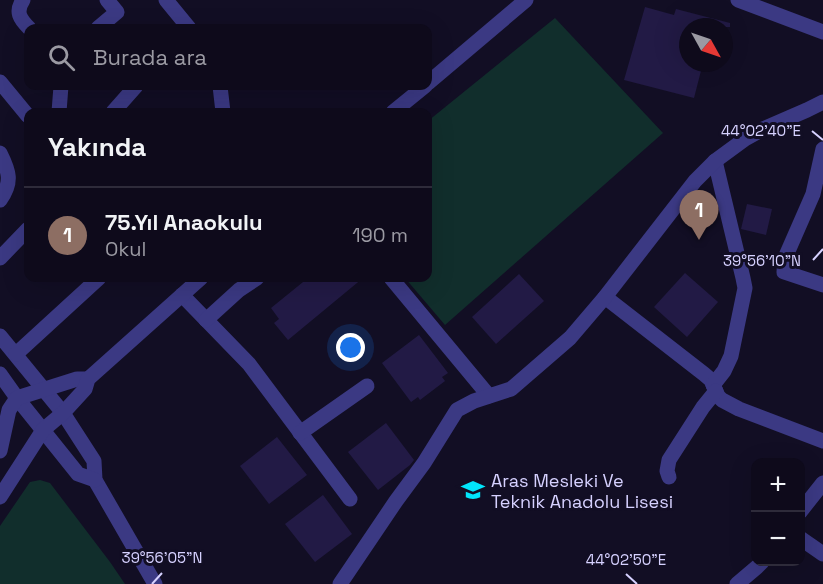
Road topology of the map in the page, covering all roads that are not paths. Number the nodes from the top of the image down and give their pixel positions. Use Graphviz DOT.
graph roads {
  1 [pos="23,0"];
  2 [pos="107,0"];
  3 [pos="166,0"];
  4 [pos="526,0"];
  5 [pos="738,0"];
  6 [pos="762,4"];
  7 [pos="25,24"];
  8 [pos="103,24"];
  9 [pos="186,24"];
  10 [pos="823,32"];
  11 [pos="432,79"];
  12 [pos="0,82"];
  13 [pos="61,90"];
  14 [pos="132,90"];
  15 [pos="220,90"];
  16 [pos="419,90"];
  17 [pos="823,102"];
  18 [pos="59,108"];
  19 [pos="117,108"];
  20 [pos="223,108"];
  21 [pos="398,108"];
  22 [pos="24,111"];
  23 [pos="823,149"];
  24 [pos="0,153"];
  25 [pos="715,161"];
  26 [pos="0,200"];
  27 [pos="24,233"];
  28 [pos="0,258"];
  29 [pos="95,282"];
  30 [pos="196,282"];
  31 [pos="250,282"];
  32 [pos="394,282"];
  33 [pos="823,285"];
  34 [pos="182,294"];
  35 [pos="605,297"];
  36 [pos="207,320"];
  37 [pos="0,336"];
  38 [pos="16,354"];
  39 [pos="0,374"];
  40 [pos="88,379"];
  41 [pos="367,386"];
  42 [pos="44,388"];
  43 [pos="715,388"];
  44 [pos="489,396"];
  45 [pos="17,398"];
  46 [pos="63,413"];
  47 [pos="43,430"];
  48 [pos="300,433"];
  49 [pos="823,441"];
  50 [pos="0,451"];
  51 [pos="669,477"];
  52 [pos="95,480"];
  53 [pos="823,483"];
  54 [pos="0,497"];
  55 [pos="350,499"];
  56 [pos="805,507"];
  57 [pos="805,541"];
  58 [pos="823,554"];
  59 [pos="758,566"];
  60 [pos="155,584"];
  61 [pos="340,584"];
  62 [pos="737,584"];
  1 -- 7 [label="street"];
  2 -- 8 [label="street"];
  3 -- 9 [label="street"];
  4 -- 11 [label="street"];
  5 -- 6 [label="street"];
  6 -- 10 [label="street"];
  12 -- 22 [label="street"];
  13 -- 18 [label="street"];
  14 -- 19 [label="street"];
  15 -- 20 [label="street"];
  16 -- 21 [label="street"];
  17 -- 25 [label="street"];
  23 -- 33 [label="street"];
  24 -- 26 [label="street"];
  25 -- 35 [label="street"];
  25 -- 43 [label="street"];
  27 -- 28 [label="street"];
  29 -- 38 [label="street"];
  30 -- 34 [label="street"];
  31 -- 36 [label="street"];
  32 -- 44 [label="street"];
  34 -- 36 [label="street"];
  34 -- 40 [label="street"];
  35 -- 43 [label="street"];
  35 -- 44 [label="street"];
  36 -- 48 [label="street"];
  37 -- 38 [label="street"];
  38 -- 42 [label="street"];
  39 -- 45 [label="street"];
  40 -- 42 [label="street"];
  40 -- 46 [label="street"];
  41 -- 48 [label="street"];
  42 -- 45 [label="street"];
  42 -- 46 [label="street"];
  43 -- 49 [label="street"];
  43 -- 51 [label="street"];
  44 -- 61 [label="street"];
  45 -- 47 [label="street"];
  45 -- 50 [label="street"];
  46 -- 47 [label="street"];
  46 -- 52 [label="street"];
  47 -- 52 [label="street"];
  47 -- 54 [label="street"];
  48 -- 55 [label="street"];
  52 -- 60 [label="street"];
  53 -- 56 [label="street"];
  57 -- 58 [label="street"];
  59 -- 62 [label="street"];
}
